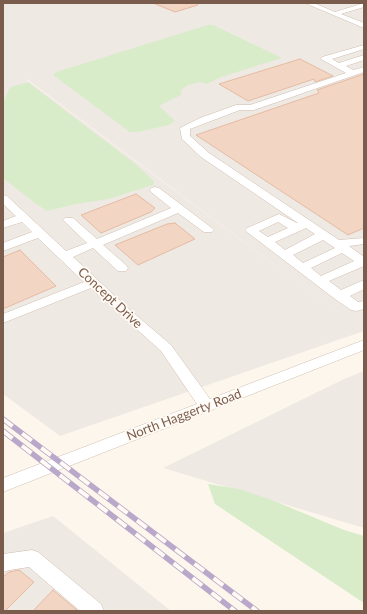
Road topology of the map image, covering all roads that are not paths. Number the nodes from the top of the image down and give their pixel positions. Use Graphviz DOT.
graph roads {
  1 [pos="308,3"];
  2 [pos="326,3"];
  3 [pos="362,5"];
  4 [pos="345,11"];
  5 [pos="334,14"];
  6 [pos="364,18"];
  7 [pos="364,26"];
  8 [pos="364,47"];
  9 [pos="364,57"];
  10 [pos="338,66"];
  11 [pos="364,69"];
  12 [pos="353,73"];
  13 [pos="155,190"];
  14 [pos="3,198"];
  15 [pos="179,209"];
  16 [pos="24,217"];
  17 [pos="69,220"];
  18 [pos="3,225"];
  19 [pos="301,226"];
  20 [pos="208,230"];
  21 [pos="40,233"];
  22 [pos="323,235"];
  23 [pos="364,241"];
  24 [pos="268,242"];
  25 [pos="95,244"];
  26 [pos="3,246"];
  27 [pos="340,246"];
  28 [pos="284,255"];
  29 [pos="65,256"];
  30 [pos="364,261"];
  31 [pos="122,268"];
  32 [pos="302,268"];
  33 [pos="320,281"];
  34 [pos="92,283"];
  35 [pos="364,284"];
  36 [pos="340,296"];
  37 [pos="364,305"];
  38 [pos="3,319"];
  39 [pos="364,345"];
  40 [pos="207,406"];
  41 [pos="3,485"];
  42 [pos="3,564"];
  43 [pos="94,611"];
  1 -- 5 [label="street"];
  2 -- 4 [label="street"];
  3 -- 4 [label="street"];
  4 -- 5 [label="street"];
  4 -- 6 [label="street"];
  5 -- 7 [label="street"];
  8 -- 10 [label="street"];
  9 -- 10 [label="street"];
  10 -- 12 [label="street"];
  11 -- 12 [label="street"];
  12 -- 19 [label="street"];
  13 -- 15 [label="street"];
  14 -- 16 [label="street, Concept Drive"];
  15 -- 20 [label="street"];
  15 -- 25 [label="street"];
  16 -- 18 [label="street"];
  16 -- 21 [label="street, Concept Drive"];
  17 -- 25 [label="street"];
  19 -- 22 [label="street"];
  19 -- 24 [label="street"];
  19 -- 24 [label="street"];
  21 -- 26 [label="street"];
  21 -- 29 [label="street, Concept Drive"];
  22 -- 27 [label="street"];
  22 -- 28 [label="street"];
  23 -- 27 [label="street"];
  24 -- 28 [label="street"];
  25 -- 29 [label="street"];
  25 -- 31 [label="street"];
  27 -- 30 [label="street"];
  27 -- 32 [label="street"];
  28 -- 32 [label="street"];
  29 -- 34 [label="street, Concept Drive"];
  30 -- 33 [label="street"];
  32 -- 33 [label="street"];
  33 -- 36 [label="street"];
  34 -- 38 [label="street"];
  34 -- 40 [label="street, Concept Drive"];
  35 -- 36 [label="street"];
  36 -- 37 [label="street"];
  39 -- 40 [label="street, North Haggerty Road"];
  40 -- 41 [label="street, North Haggerty Road"];
  42 -- 43 [label="street"];
}
